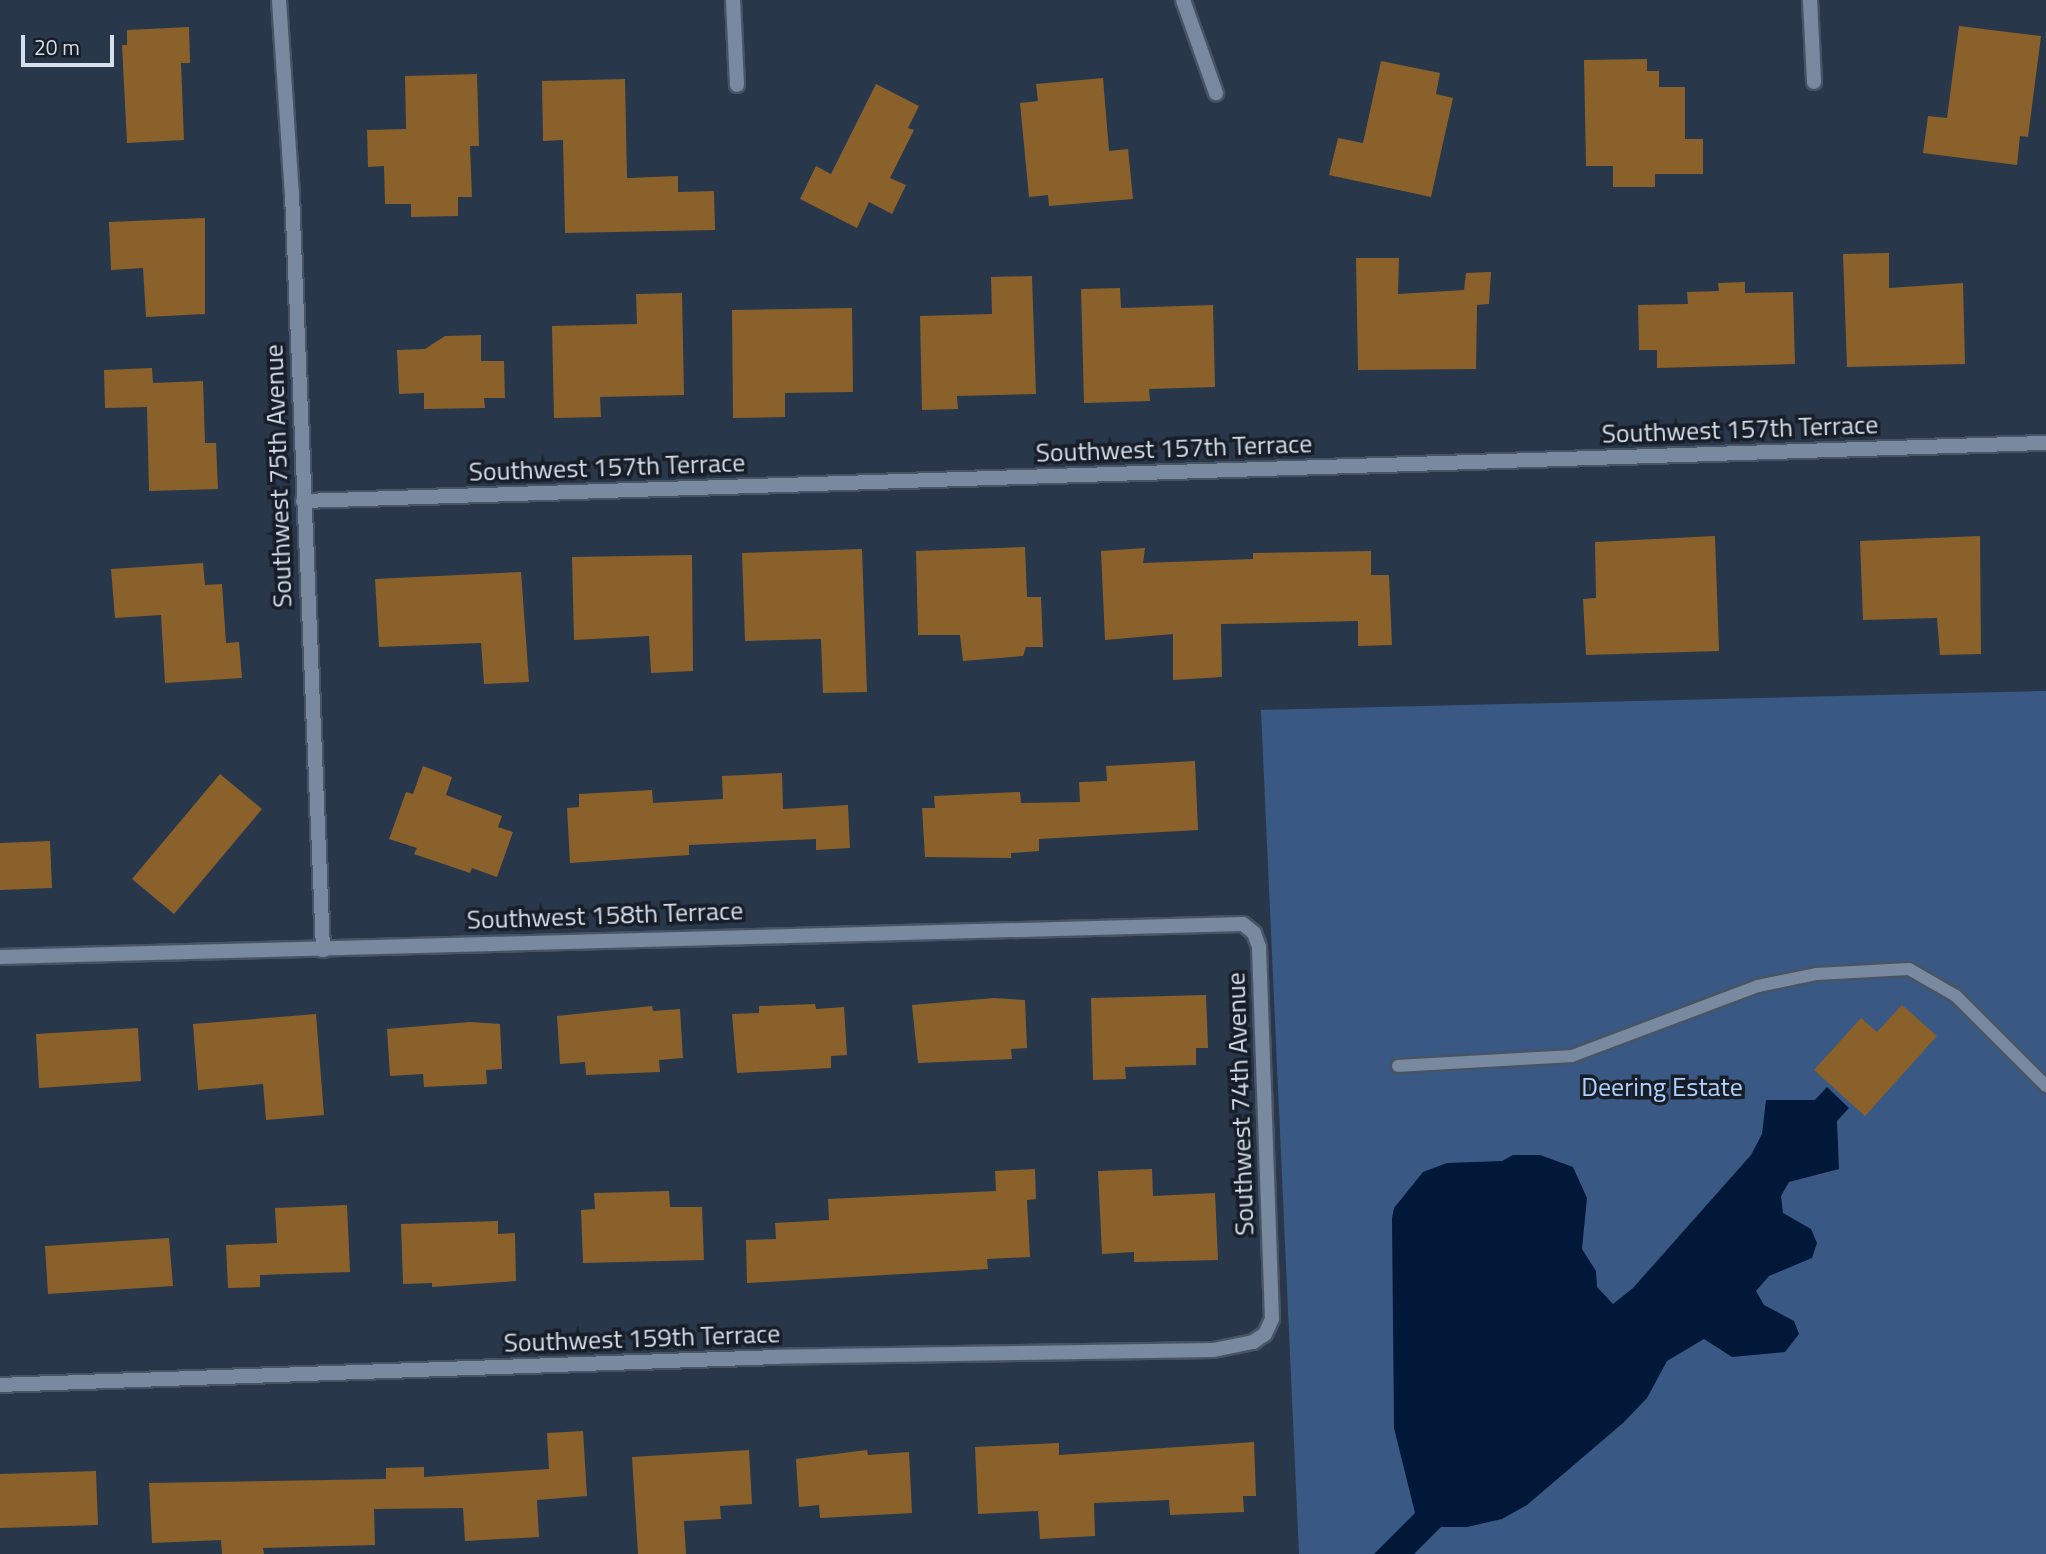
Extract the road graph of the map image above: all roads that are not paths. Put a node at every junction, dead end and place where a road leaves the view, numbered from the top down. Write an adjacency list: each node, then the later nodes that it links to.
1 (279, 0): 9 (street, Southwest 75th Avenue)
2 (733, 0): 6 (street)
3 (1183, 0): 7 (street)
4 (1811, 0): 5 (street)
5 (1814, 82)
6 (737, 85)
7 (1216, 93)
8 (2046, 443): 9 (street, Southwest 157th Terrace)
9 (303, 501): 11 (street, Southwest 75th Avenue)
10 (1212, 922): 11 (street, Southwest 158th Terrace); 15 (street, Southwest 74th Avenue)
11 (323, 950): 12 (street, Southwest 158th Terrace)
12 (0, 957)
13 (1398, 1066): 14 (lane)
14 (2046, 1086)
15 (1272, 1319): 16 (street, Southwest 159th Terrace)
16 (0, 1385)

